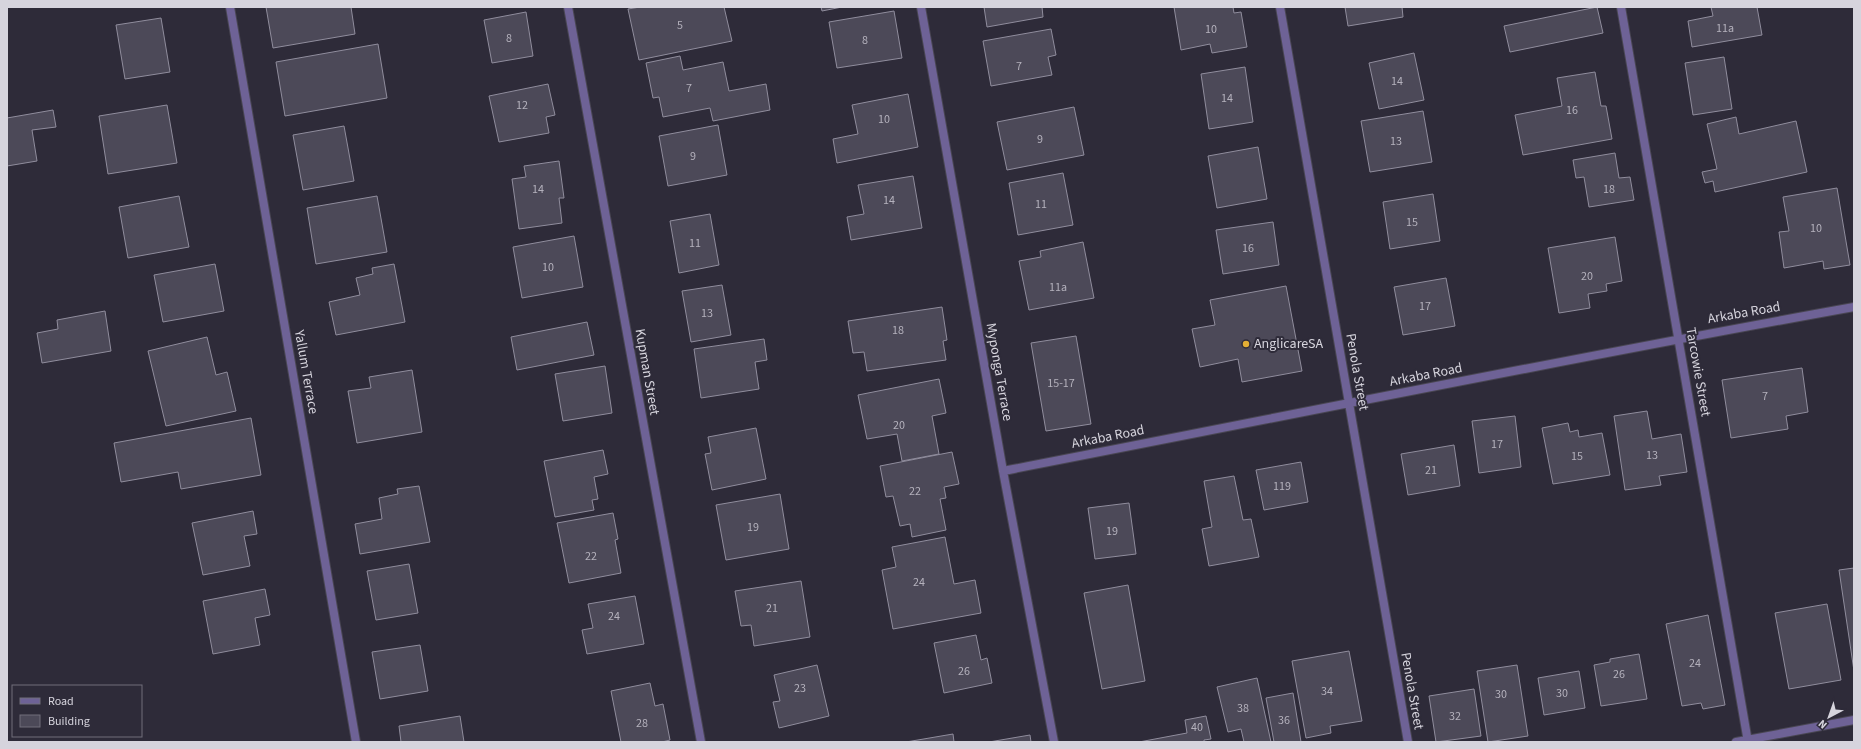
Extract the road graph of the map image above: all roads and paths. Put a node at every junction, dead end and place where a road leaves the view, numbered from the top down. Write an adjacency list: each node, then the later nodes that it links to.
1 (230, 7): 12 (street, Yallum Terrace)
2 (568, 7): 13 (street, Kupman Street)
3 (921, 7): 9 (street, Myponga Terrace)
4 (1280, 7): 8 (street, Penola Street)
5 (1621, 7): 7 (street, Tarcowie Street)
6 (1854, 307): 7 (street, Arkaba Road)
7 (1679, 338): 8 (street, Arkaba Road); 11 (street, Tarcowie Street)
8 (1349, 404): 9 (street, Arkaba Road); 15 (street, Penola Street)
9 (1003, 471): 14 (street, Myponga Terrace)
10 (1854, 720): 11 (street)
11 (1748, 741): 16 (street)
12 (356, 742)
13 (701, 742)
14 (1054, 742)
15 (1408, 742)
16 (1736, 742)

